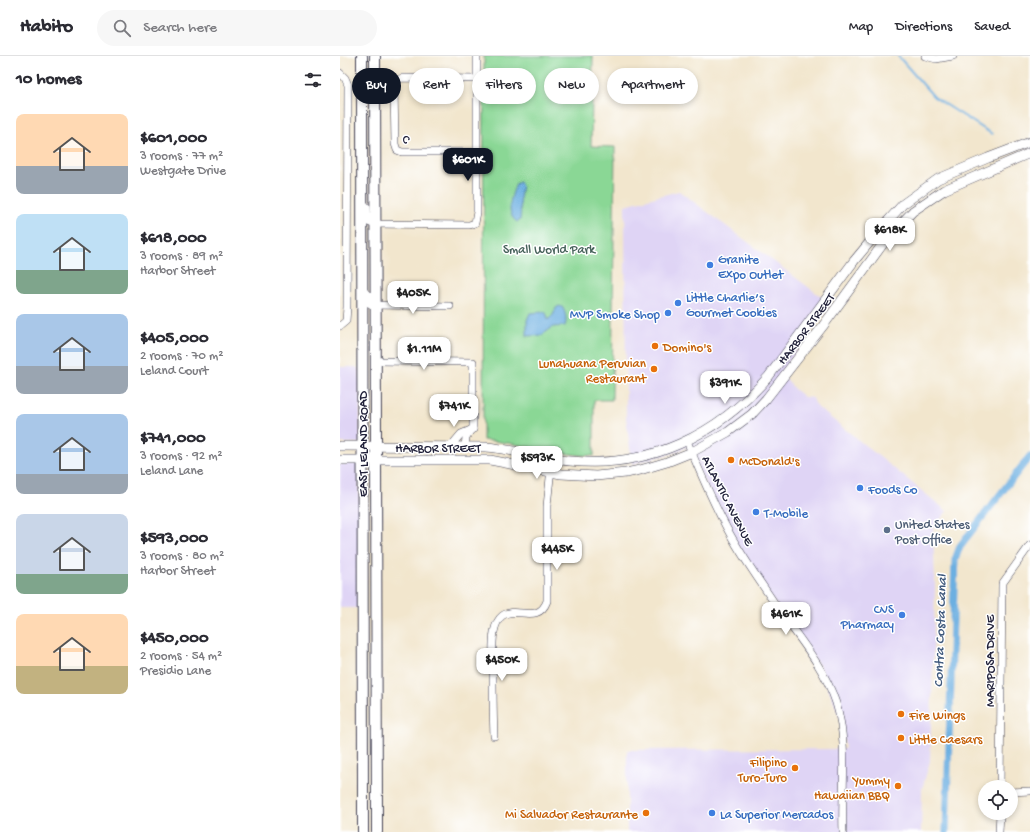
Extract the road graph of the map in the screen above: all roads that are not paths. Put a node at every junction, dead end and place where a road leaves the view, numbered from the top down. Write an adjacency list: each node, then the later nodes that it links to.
1 (362, 56): 13 (main road, EAST LELAND ROAD)
2 (375, 56): 14 (main road, EAST LELAND ROAD)
3 (477, 56): 6 (street)
4 (925, 56): 5 (street)
5 (953, 56)
6 (478, 68)
7 (340, 73): 18 (street)
8 (472, 79): 11 (street, C)
9 (478, 104): 11 (street)
10 (1030, 142): 20 (street, HARBOR STREET)
11 (478, 152): 14 (street)
12 (1030, 153): 21 (street, HARBOR STREET)
13 (363, 203): 14 (street); 15 (main road, EAST LELAND ROAD)
14 (375, 224): 16 (main road, EAST LELAND ROAD)
15 (362, 290): 16 (street); 25 (main road, EAST LELAND ROAD)
16 (375, 305): 17 (street); 19 (main road, EAST LELAND ROAD)
17 (450, 306)
18 (340, 326)
19 (375, 361): 22 (street); 26 (main road, EAST LELAND ROAD)
20 (769, 376): 21 (street); 23 (street, HARBOR STREET)
21 (779, 384): 29 (street, HARBOR STREET)
22 (473, 429): 27 (street); 28 (street)
23 (687, 441): 29 (street, ATLANTIC AVENUE); 30 (street, HARBOR STREET)
24 (340, 446): 25 (street, HARBOR STREET)
25 (362, 446): 26 (street, HARBOR STREET); 32 (main road, EAST LELAND ROAD)
26 (375, 446): 27 (street, HARBOR STREET); 33 (main road, EAST LELAND ROAD)
27 (450, 447): 28 (street, HARBOR STREET)
28 (465, 447): 30 (street, HARBOR STREET)
29 (692, 452): 34 (street, HARBOR STREET); 43 (street, ATLANTIC AVENUE)
30 (552, 459): 34 (street)
31 (340, 460): 32 (street, HARBOR STREET)
32 (362, 460): 33 (street, HARBOR STREET); 41 (main road, EAST LELAND ROAD)
33 (375, 461): 34 (street, HARBOR STREET); 42 (main road, EAST LELAND ROAD)
34 (550, 472): 36 (street)
35 (1030, 545): 37 (street, MARIPOSA DRIVE)
36 (494, 736)
37 (1000, 780)
38 (1030, 791): 39 (street)
39 (1018, 792)
40 (1000, 820): 44 (street)
41 (363, 832)
42 (377, 832)
43 (843, 832)
44 (999, 832)

